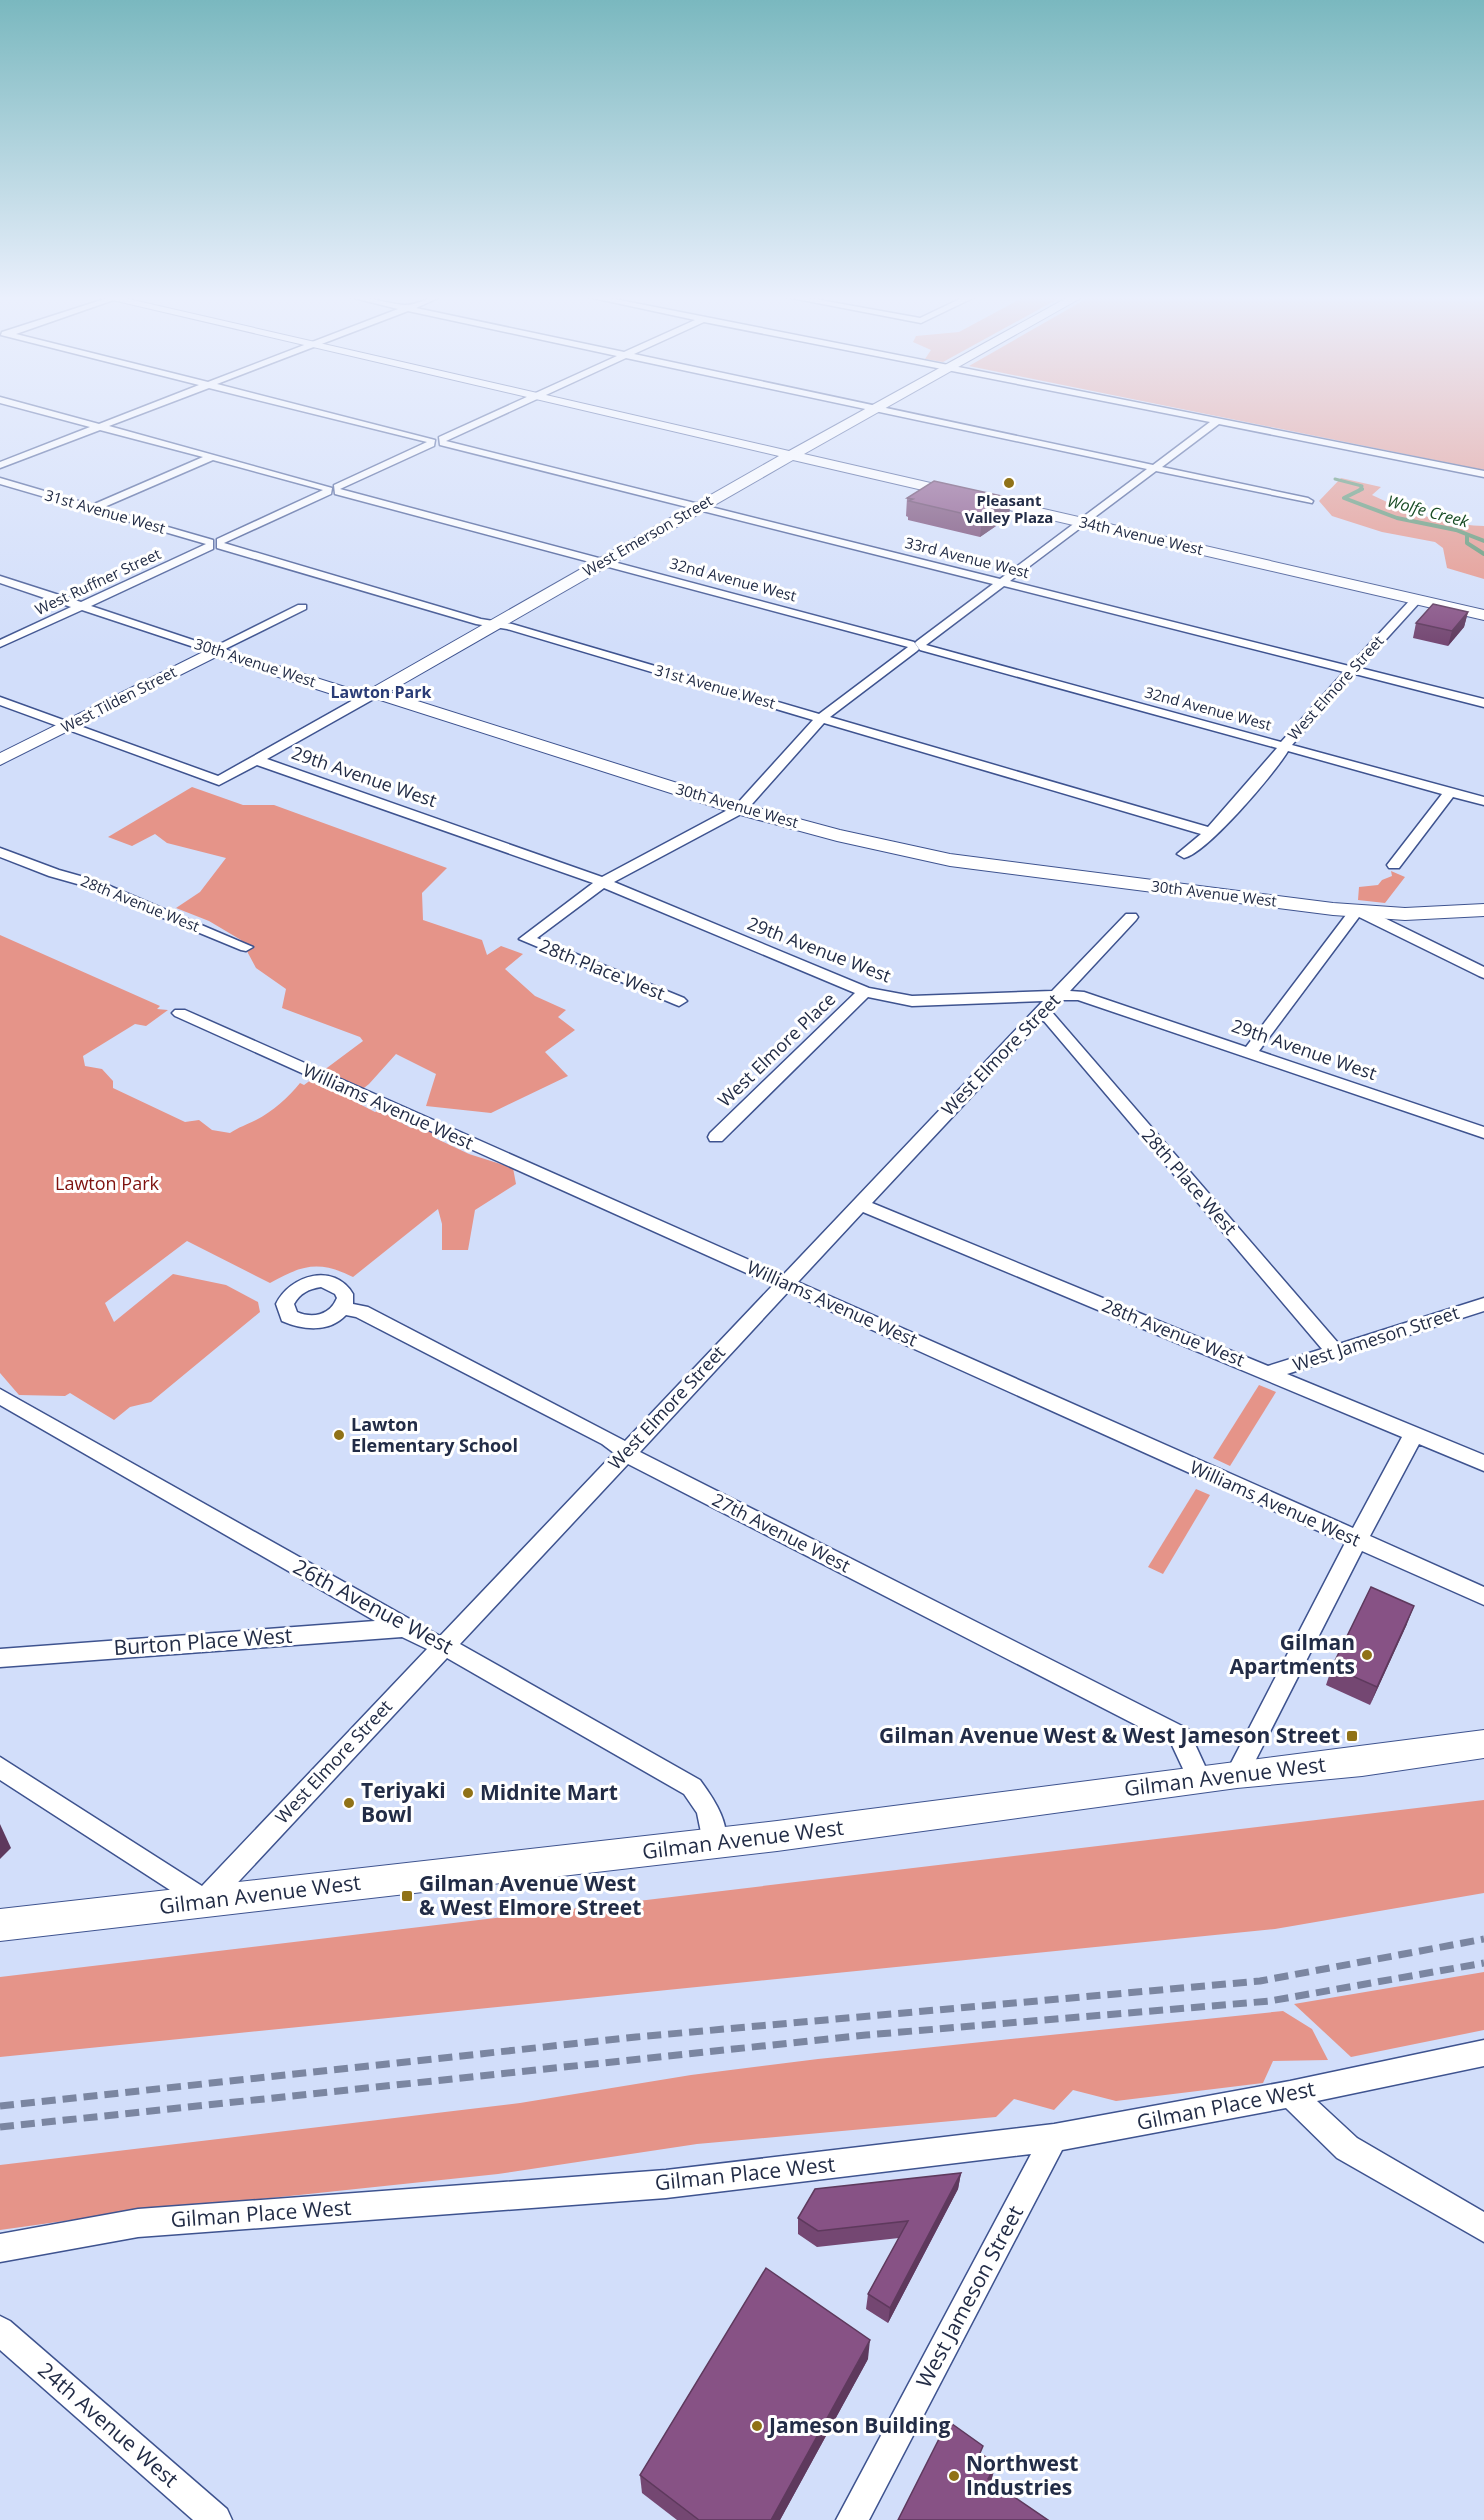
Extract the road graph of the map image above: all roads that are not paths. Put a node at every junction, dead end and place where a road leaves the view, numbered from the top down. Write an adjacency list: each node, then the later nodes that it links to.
1 (46, 413): 10 (street, 32nd Avenue West)
2 (136, 413): 10 (street)
3 (319, 413): 11 (street, 33rd Avenue West)
4 (501, 413): 11 (street, West Ruffner Street)
5 (609, 413): 12 (street, 34th Avenue West)
6 (867, 413): 12 (street, West Emerson Street)
7 (896, 413): 15 (street)
8 (1169, 413): 9 (street)
9 (1216, 422): 15 (street); 16 (street)
10 (99, 427): 13 (street, 32nd Avenue West); 14 (street)
11 (437, 442): 18 (street, West Ruffner Street); 20 (street, 33rd Avenue West)
12 (792, 455): 20 (street, West Emerson Street); 22 (street, 34th Avenue West)
13 (212, 457): 18 (street, 32nd Avenue West); 21 (street)
14 (0, 465)
15 (1154, 468): 19 (street); 22 (street)
16 (1484, 474)
17 (0, 481): 21 (street, 31st Avenue West)
18 (333, 490): 23 (street, West Ruffner Street); 24 (street, 32nd Avenue West)
19 (1308, 501)
20 (699, 507): 24 (street, West Emerson Street); 26 (street, 33rd Avenue West)
21 (92, 508): 23 (street, 31st Avenue West)
22 (1082, 522): 26 (street); 27 (street, 34th Avenue West)
23 (215, 544): 28 (street, West Ruffner Street); 31 (street, 31st Avenue West)
24 (604, 562): 31 (street, West Emerson Street); 33 (street, 32nd Avenue West)
25 (0, 579): 28 (street, 30th Avenue West)
26 (1003, 582): 33 (street); 35 (street, 33rd Avenue West)
27 (1416, 600): 30 (street, 34th Avenue West); 35 (street, West Elmore Street)
28 (82, 606): 32 (street, West Ruffner Street); 34 (street, 30th Avenue West)
29 (302, 607): 34 (street, West Tilden Street)
30 (1484, 615)
31 (495, 624): 36 (street, West Emerson Street); 39 (street, 31st Avenue West)
32 (0, 644)
33 (917, 646): 39 (street); 41 (street, 32nd Avenue West)
34 (215, 651): 36 (street, 30th Avenue West); 40 (street, West Tilden Street)
35 (1351, 671): 38 (street, 33rd Avenue West); 41 (street, West Elmore Street)
36 (375, 693): 43 (street, West Emerson Street); 46 (street, 30th Avenue West)
37 (0, 701): 40 (street)
38 (1484, 703)
39 (821, 718): 46 (street); 47 (street, 31st Avenue West)
40 (68, 726): 42 (street, West Tilden Street); 43 (street, West Emerson Street)
41 (1285, 747): 44 (street, 32nd Avenue West); 47 (street, West Elmore Street)
42 (0, 760)
43 (256, 760): 51 (street, 29th Avenue West)
44 (1450, 792): 45 (street, 32nd Avenue West); 50 (street)
45 (1484, 801)
46 (740, 808): 51 (street); 52 (street, 30th Avenue West)
47 (1209, 832): 49 (street, West Elmore Street)
48 (0, 852): 55 (street, 28th Avenue West)
49 (1184, 854)
50 (1394, 865)
51 (603, 882): 57 (street, 29th Avenue West); 59 (street, 28th Place West)
52 (1358, 910): 53 (street); 56 (street, 30th Avenue West); 62 (street)
53 (1484, 910)
54 (1131, 916): 58 (street, West Elmore Street)
55 (246, 947)
56 (1484, 973)
57 (865, 992): 58 (street, 29th Avenue West); 64 (street, West Elmore Place)
58 (1058, 996): 60 (street, West Elmore Street); 62 (street, 29th Avenue West)
59 (679, 1001)
60 (1044, 1012): 65 (street, West Elmore Street); 69 (street, 28th Place West)
61 (180, 1013): 66 (street, Williams Avenue West)
62 (1250, 1052): 63 (street, 29th Avenue West)
63 (1484, 1133)
64 (716, 1137)
65 (861, 1205): 66 (street, West Elmore Street); 70 (street, 28th Avenue West)
66 (784, 1283): 73 (street, West Elmore Street); 75 (street, Williams Avenue West)
67 (1484, 1304): 69 (street, West Jameson Street)
68 (343, 1308): 73 (street, 27th Avenue West)
69 (1335, 1352): 70 (street, West Jameson Street)
70 (1268, 1373): 72 (street, 28th Avenue West)
71 (0, 1396): 77 (street, 26th Avenue West)
72 (1414, 1434): 74 (street, 28th Avenue West); 75 (street)
73 (626, 1451): 78 (street, West Elmore Street); 83 (street, 27th Avenue West)
74 (1484, 1463)
75 (1358, 1541): 76 (street, Williams Avenue West); 82 (street)
76 (1484, 1596)
77 (405, 1628): 78 (street, 26th Avenue West); 79 (street, Burton Place West)
78 (441, 1646): 84 (street, 26th Avenue West); 85 (street, West Elmore Street)
79 (0, 1658)
80 (1484, 1744): 82 (street, Gilman Avenue West)
81 (0, 1767): 85 (street)
82 (1237, 1774): 83 (street, Gilman Avenue West)
83 (1199, 1779): 84 (street, Gilman Avenue West)
84 (714, 1844): 85 (street, Gilman Avenue West)
85 (204, 1901): 86 (street, Gilman Avenue West)
86 (0, 1925)
87 (1484, 2053): 88 (street, Gilman Place West)
88 (1290, 2094): 89 (street, Gilman Place West); 90 (street)
89 (1054, 2138): 91 (street, Gilman Place West); 94 (street, West Jameson Street)
90 (1484, 2228)
91 (0, 2248)
92 (0, 2331): 93 (street, 24th Avenue West)
93 (216, 2520)
94 (852, 2520)

